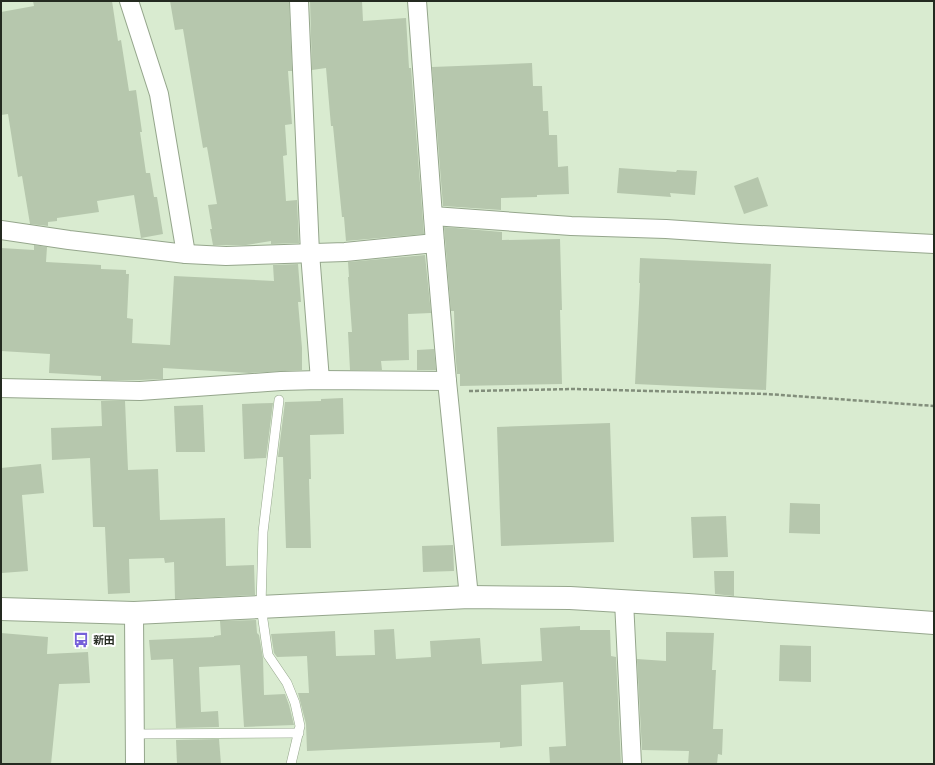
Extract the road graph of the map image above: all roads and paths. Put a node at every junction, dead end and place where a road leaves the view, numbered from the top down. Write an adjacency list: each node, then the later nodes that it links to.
1 (129, 1): 8 (street)
2 (299, 1): 9 (street)
3 (417, 1): 4 (street)
4 (433, 216): 6 (street); 7 (street)
5 (1, 230): 8 (street)
6 (434, 242): 9 (street); 11 (street)
7 (934, 244)
8 (186, 254): 9 (street)
9 (310, 254): 10 (street)
10 (320, 380): 11 (street); 12 (street)
11 (447, 386): 14 (path); 15 (street)
12 (1, 388)
13 (279, 400): 17 (lane)
14 (934, 406)
15 (469, 597): 16 (street); 17 (street)
16 (624, 601): 20 (street); 25 (street)
17 (261, 606): 19 (street); 21 (lane)
18 (1, 609): 19 (street)
19 (134, 613): 22 (street)
20 (934, 622)
21 (299, 733): 22 (lane); 24 (lane)
22 (135, 734): 23 (street)
23 (135, 764)
24 (291, 764)
25 (632, 764)

